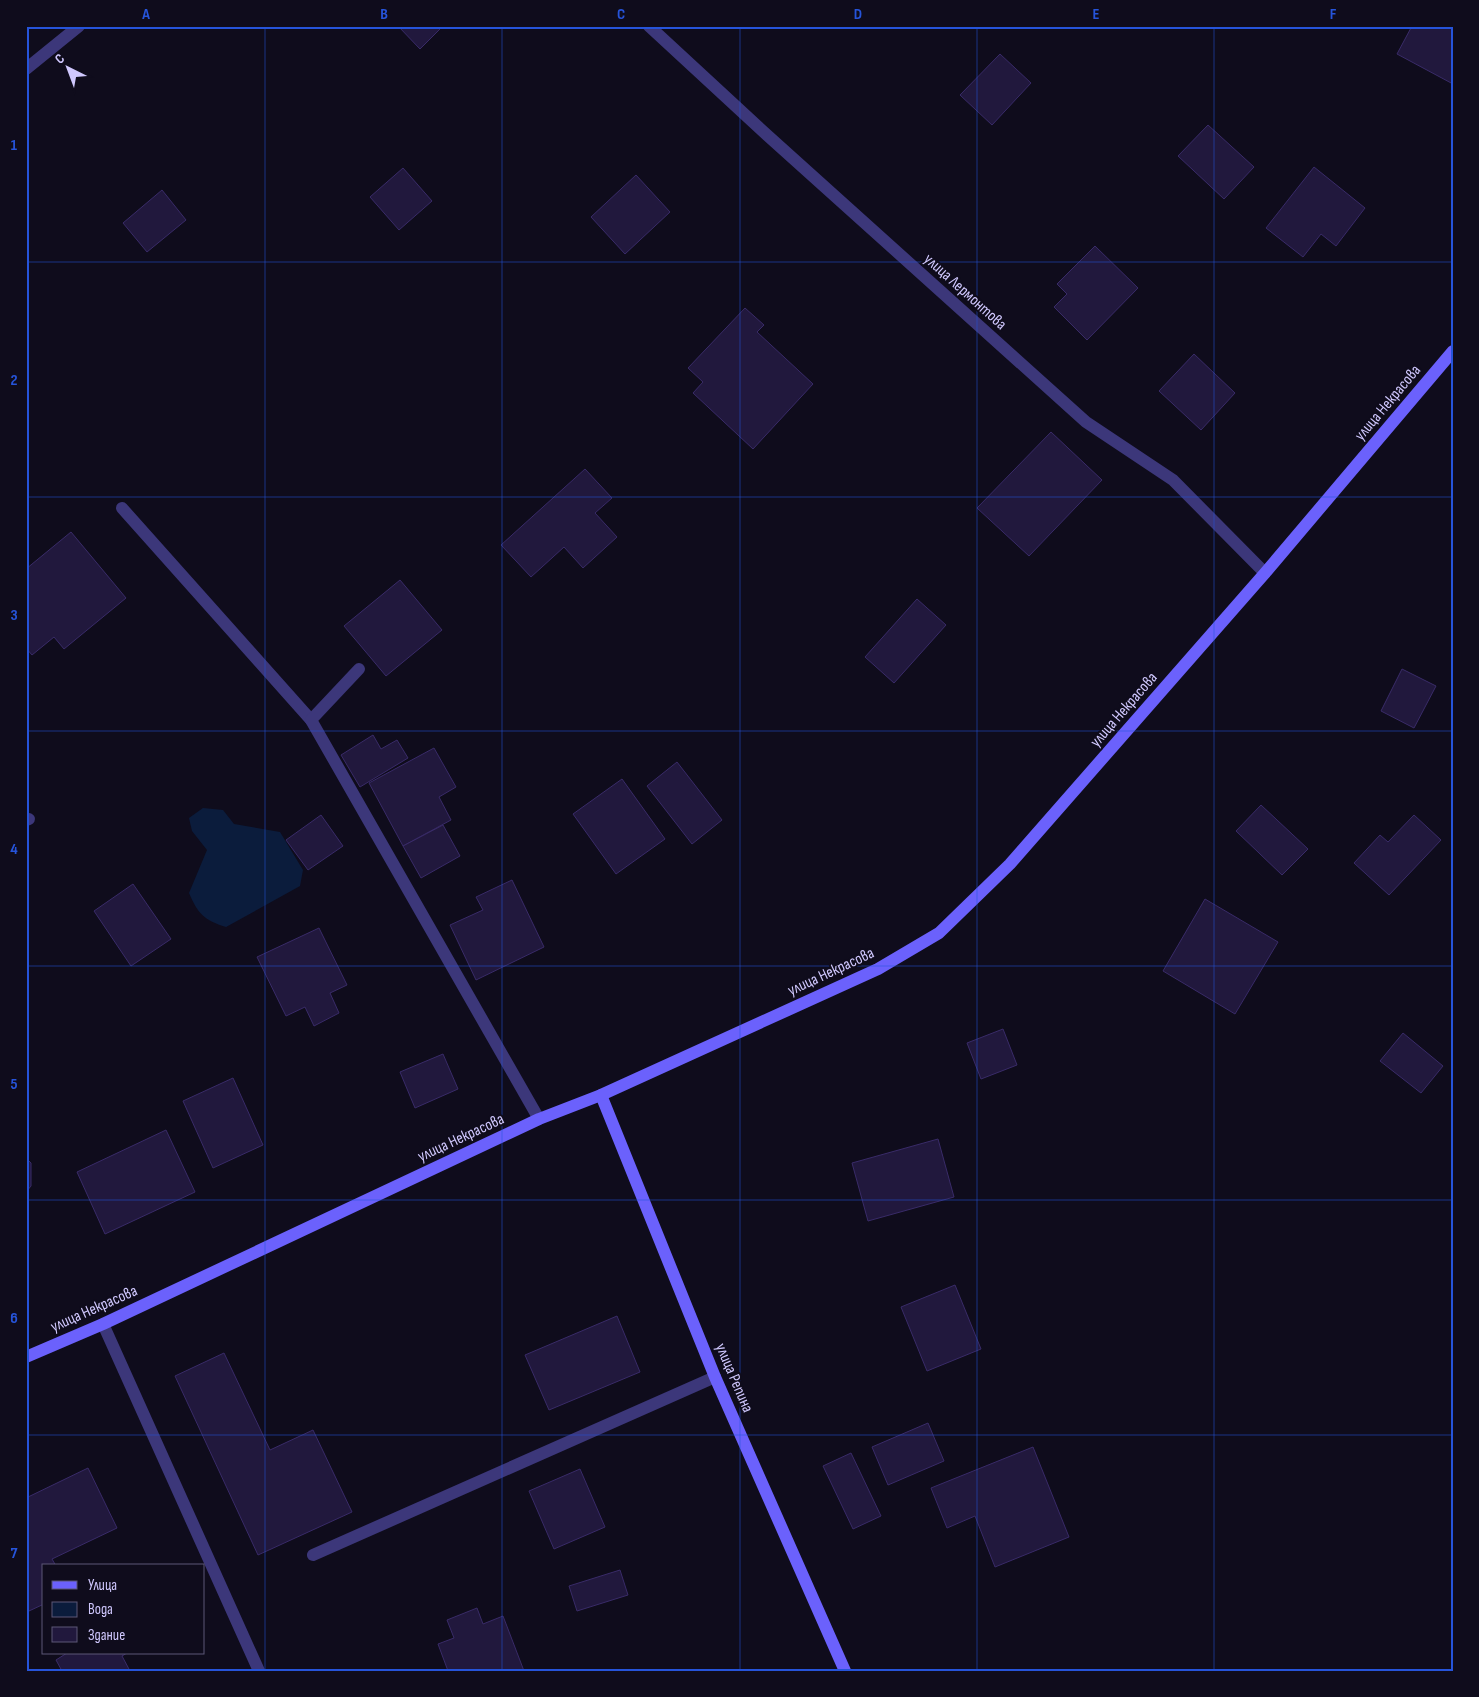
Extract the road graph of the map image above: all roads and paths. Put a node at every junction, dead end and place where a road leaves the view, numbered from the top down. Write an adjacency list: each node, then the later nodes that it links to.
1 (79, 26): 3 (street)
2 (649, 26): 6 (street, улица Лермонтова)
3 (26, 69)
4 (1453, 351): 6 (street, улица Некрасова)
5 (122, 508): 8 (street)
6 (1265, 573): 9 (street, улица Некрасова)
7 (359, 668): 8 (street)
8 (311, 720): 10 (street)
9 (601, 1094): 10 (street, улица Некрасова); 13 (street, улица Репина)
10 (539, 1119): 11 (street, улица Некрасова)
11 (103, 1324): 12 (street, улица Некрасова); 15 (street)
12 (26, 1357)
13 (715, 1377): 14 (street); 16 (street, улица Репина)
14 (313, 1555)
15 (259, 1671)
16 (845, 1671)

